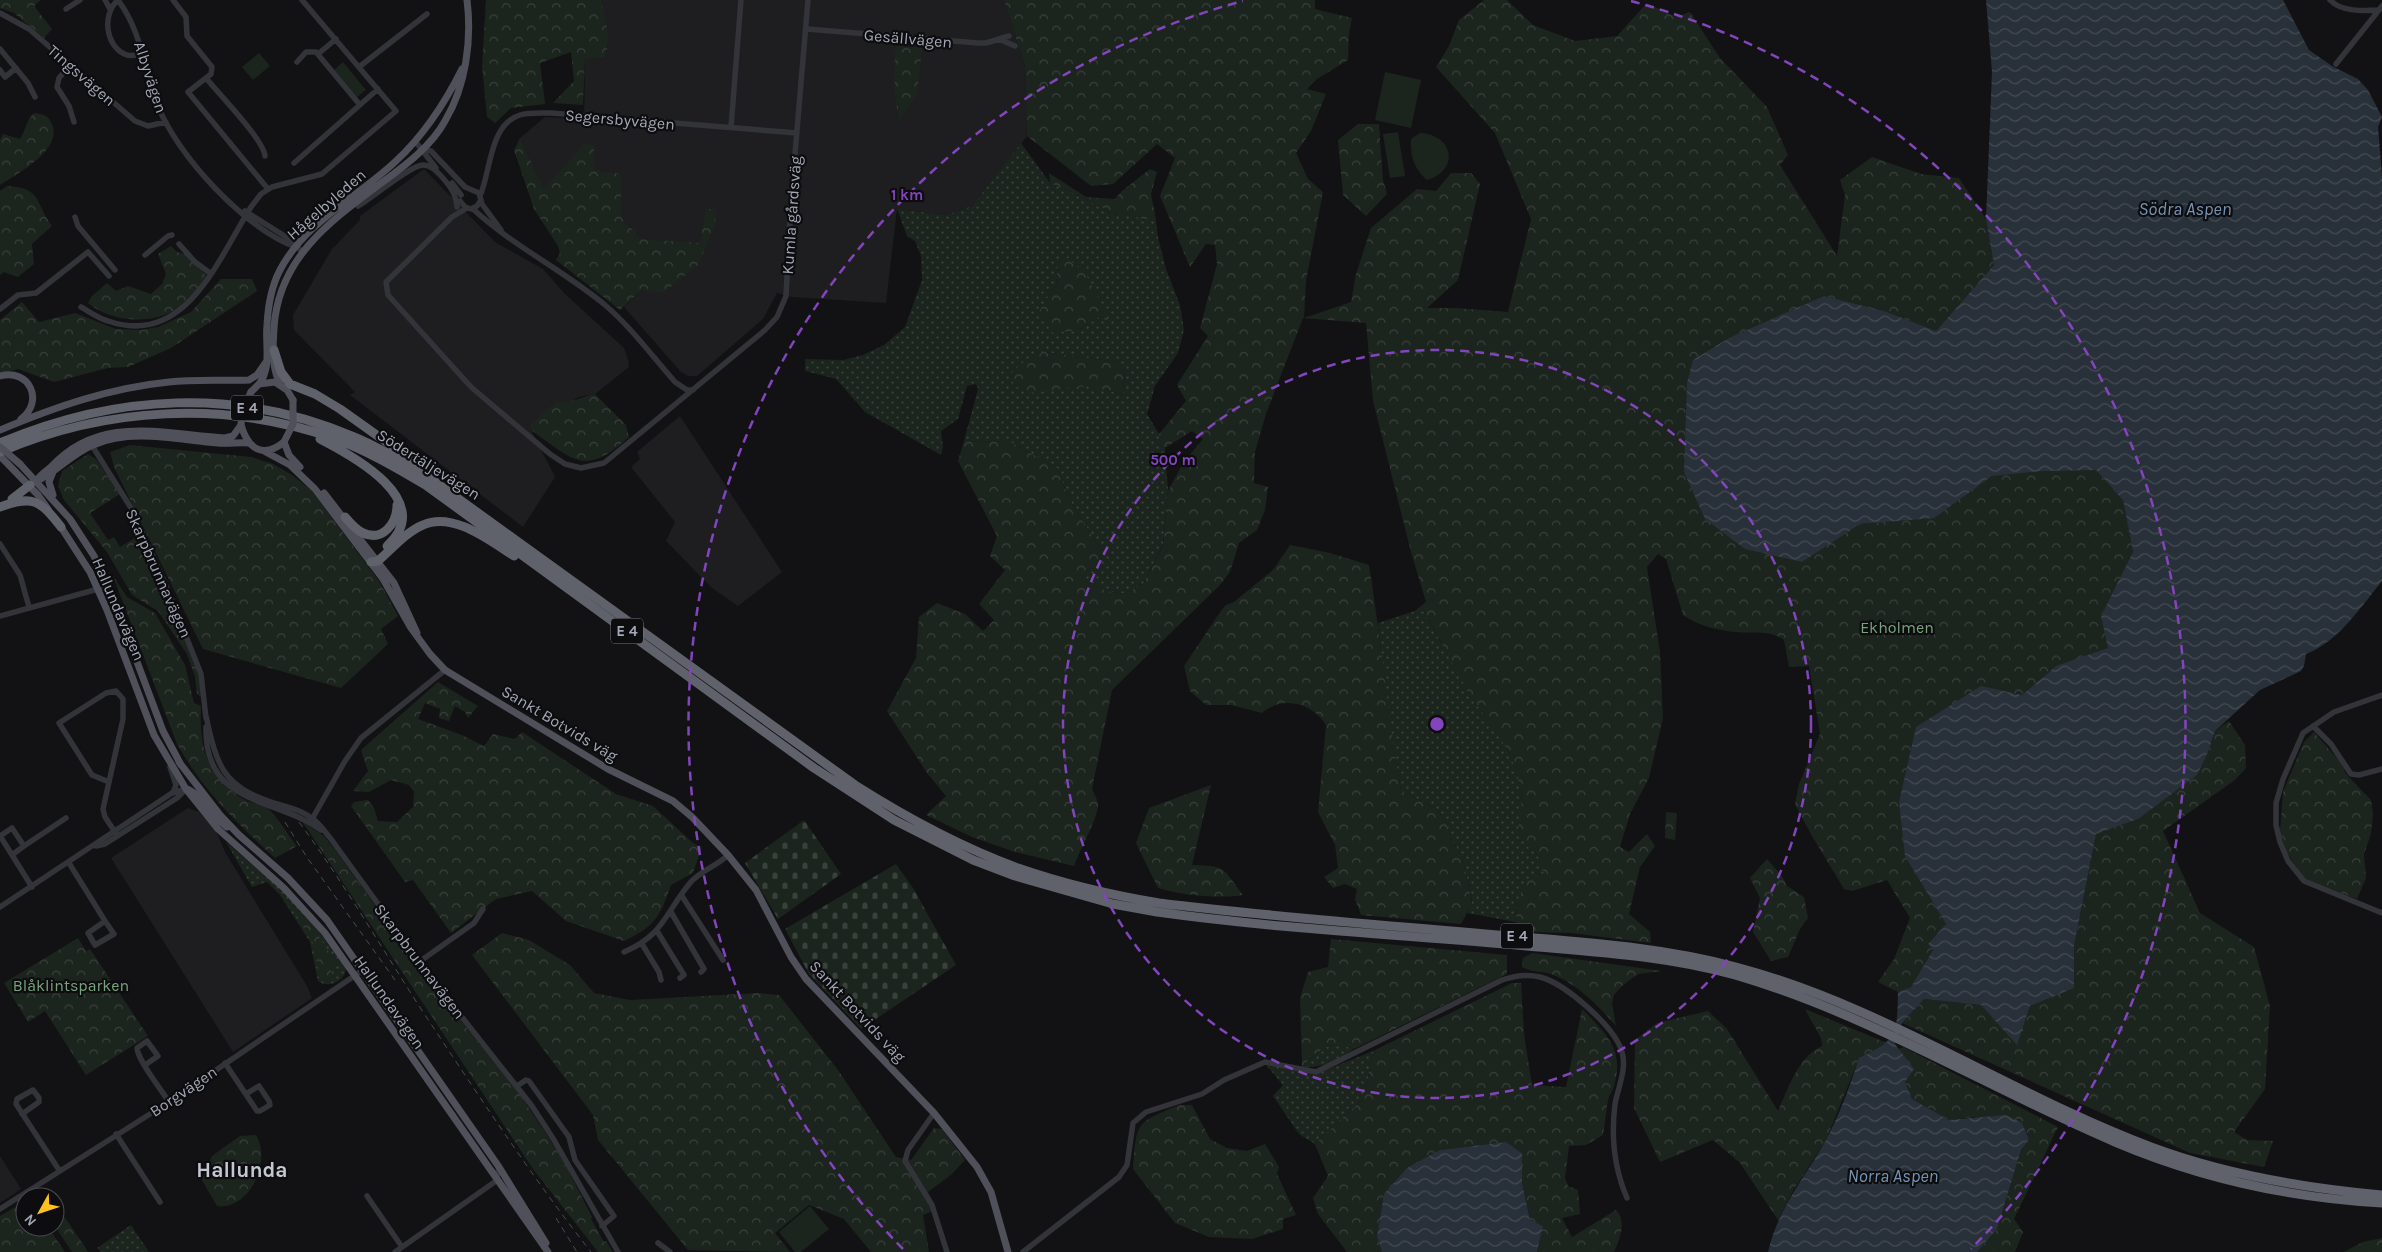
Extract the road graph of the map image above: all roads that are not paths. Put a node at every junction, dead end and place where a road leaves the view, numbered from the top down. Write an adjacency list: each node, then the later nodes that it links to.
1 (80, 0): 11 (street)
2 (105, 0): 12 (street)
3 (118, 0): 12 (street); 21 (street, Albyvägen)
4 (173, 0): 30 (street)
5 (302, 0): 17 (street)
6 (467, 0): 27 (main road, Hågelbyleden)
7 (741, 0): 36 (street)
8 (808, 0): 15 (street, Kumla gårdsväg)
9 (2330, 0): 10 (street)
10 (2380, 8): 24 (street)
11 (66, 9)
12 (110, 9): 21 (street)
13 (0, 13): 25 (street, Tingsvägen)
14 (427, 14): 26 (street)
15 (807, 29): 18 (street, Gesällvägen); 37 (street, Kumla gårdsväg)
16 (1009, 36): 18 (street, Gesällvägen)
17 (336, 39): 22 (street); 26 (street)
18 (999, 39): 19 (street)
19 (1015, 46)
20 (0, 49): 28 (street)
21 (143, 53): 35 (street, Albyvägen)
22 (318, 54): 23 (street); 33 (street)
23 (297, 62)
24 (2336, 64)
25 (70, 65): 34 (street); 35 (street, Tingsvägen)
26 (359, 67): 31 (street)
27 (463, 67): 38 (main road, Hågelbyleden); 39 (main road, Hågelbyleden)
28 (16, 68): 29 (street); 32 (street)
29 (0, 70)
30 (206, 78): 40 (street); 44 (street)
31 (378, 90): 33 (street); 44 (street)
32 (35, 97)
33 (360, 105): 41 (street)
34 (74, 122)
35 (166, 122): 50 (street, Albyvägen)
36 (731, 128): 37 (street, Segersbyvägen); 43 (street, Segersbyvägen)
37 (797, 133): 70 (street, Kumla gårdsväg)
38 (415, 141): 39 (street); 57 (main road, Hågelbyleden)
39 (422, 149): 42 (street); 45 (street); 53 (main road, Hågelbyleden)
40 (264, 156)
41 (294, 163)
42 (436, 167): 47 (street); 48 (street)
43 (486, 179): 45 (street); 46 (street, Segersbyvägen)
44 (268, 189): 50 (street)
45 (471, 189): 46 (street); 47 (street)
46 (480, 198): 49 (street); 54 (street)
47 (460, 201): 48 (street); 49 (street); 52 (street)
48 (358, 206): 53 (street)
49 (470, 209): 52 (street); 54 (street)
50 (246, 215): 57 (street, Albyvägen); 60 (street)
51 (75, 217): 59 (street)
52 (452, 217): 70 (street, Kumla gårdsväg)
53 (333, 221): 57 (main road, Hågelbyleden)
54 (503, 232): 70 (street)
55 (172, 235): 58 (street)
56 (179, 244): 60 (street)
57 (299, 249): 64 (main road, Hågelbyleden); 65 (main road, Hågelbyleden)
58 (145, 255)
59 (115, 270)
60 (210, 273): 62 (street)
61 (109, 276): 63 (street)
62 (81, 307)
63 (0, 309)
64 (274, 350): 68 (main road, Hågelbyleden); 72 (highway)
65 (266, 362): 67 (main road); 69 (main road, Hågelbyleden)
66 (0, 376): 73 (main road)
67 (229, 381): 69 (main road); 73 (main road)
68 (280, 384): 69 (main road); 71 (main road)
69 (255, 387): 76 (main road, bridge)
70 (693, 390)
71 (292, 397): 72 (highway); 78 (main road, bridge)
72 (326, 401): 90 (highway)
73 (13, 425): 75 (main road)
74 (302, 429): 83 (highway, E 4); 88 (highway); 97 (highway, E 4)
75 (0, 430)
76 (241, 430): 77 (main road); 80 (main road)
77 (90, 442): 80 (main road); 84 (main road); 86 (main road); 113 (street, Skarpbrunnavägen)
78 (284, 442): 82 (main road); 92 (main road, Sankt Botvids väg)
79 (0, 443): 90 (highway, Södertäljevägen / E 4)
80 (249, 443): 82 (main road)
81 (0, 447): 85 (main road, Hallundavägen, bridge)
82 (264, 450): 95 (main road, Sankt Botvids väg)
83 (0, 454): 87 (main road, Hallundavägen)
84 (56, 460): 85 (main road); 87 (main road)
85 (27, 471): 87 (main road, Hallundavägen)
86 (54, 471): 87 (main road); 91 (main road)
87 (33, 483): 89 (highway); 91 (main road, Hallundavägen); 93 (main road, Hallundavägen)
88 (397, 497): 92 (highway); 95 (highway)
89 (1, 507): 93 (highway)
90 (476, 510): 97 (highway, Södertäljevägen / E 4)
91 (68, 518): 96 (main road, Hallundavägen)
92 (344, 518): 95 (main road, Sankt Botvids väg)
93 (61, 526): 98 (main road, Hallundavägen)
94 (0, 544): 100 (street)
95 (375, 560): 97 (highway); 102 (main road, Sankt Botvids väg)
96 (104, 576): 98 (street); 99 (main road, Hallundavägen)
97 (561, 578): 149 (highway, E 4); 153 (highway, E 4)
98 (98, 589): 99 (street); 100 (street); 105 (main road, Hallundavägen)
99 (113, 598): 106 (main road, Hallundavägen)
100 (29, 607): 101 (street)
101 (0, 616)
102 (445, 670): 113 (street); 118 (main road, Sankt Botvids väg)
103 (2382, 695): 104 (street)
104 (2313, 726): 107 (street); 125 (street)
105 (162, 752): 109 (main road, Hallundavägen); 110 (street)
106 (179, 762): 109 (main road, Hallundavägen); 115 (main road, Hallundavägen)
107 (2382, 769)
108 (109, 782): 108 (street); 114 (street)
109 (186, 789): 110 (street); 111 (main road, Hallundavägen); 115 (main road, Hallundavägen)
110 (175, 796): 111 (street); 114 (street)
111 (202, 810): 134 (main road, Hallundavägen)
112 (66, 818): 116 (street)
113 (311, 820): 131 (street, Skarpbrunnavägen)
114 (116, 833): 119 (street)
115 (239, 835): 132 (main road, Hallundavägen)
116 (24, 846): 117 (street); 117 (street)
117 (12, 855): 120 (street)
118 (728, 855): 121 (street); 143 (main road, Sankt Botvids väg)
119 (69, 863): 120 (street); 126 (street)
120 (32, 887): 122 (street)
121 (682, 896): 124 (street); 130 (street)
122 (0, 907)
123 (483, 909): 131 (street)
124 (671, 912): 127 (street); 133 (street)
125 (2382, 913)
126 (105, 921): 126 (street)
127 (657, 930): 128 (street); 135 (street)
128 (642, 944): 129 (street); 136 (street)
129 (624, 952)
130 (723, 960)
131 (419, 962): 139 (street, Skarpbrunnavägen)
132 (363, 970): 134 (street, Borgvägen); 145 (main road, Hallundavägen)
133 (701, 972)
134 (355, 976): 137 (street, Borgvägen); 147 (main road, Hallundavägen)
135 (680, 978)
136 (661, 980)
137 (224, 1063): 140 (street); 141 (street, Borgvägen)
138 (145, 1065): 141 (street)
139 (516, 1086): 155 (street, Skarpbrunnavägen); 155 (street)
140 (246, 1094): 140 (street)
141 (169, 1102): 144 (street, Borgvägen)
142 (22, 1114): 142 (street); 146 (street)
143 (934, 1114): 162 (street); 163 (main road, Sankt Botvids väg)
144 (116, 1134): 146 (street, Borgvägen); 152 (street)
145 (499, 1167): 147 (street); 148 (main road, Hallundavägen)
146 (59, 1170): 154 (street, Borgvägen)
147 (496, 1181): 148 (street); 157 (street); 159 (main road, Hallundavägen)
148 (510, 1183): 159 (main road, Hallundavägen)
149 (2382, 1194)
150 (367, 1196): 157 (street)
151 (1627, 1198): 164 (street)
152 (160, 1202)
153 (2382, 1203)
154 (0, 1209)
155 (602, 1226): 160 (street, Skarpbrunnavägen)
156 (658, 1243): 161 (street)
157 (402, 1248): 158 (street)
158 (395, 1252)
159 (549, 1252)
160 (618, 1252)
161 (670, 1252)
162 (947, 1252)
163 (1008, 1252)
164 (1023, 1252)

